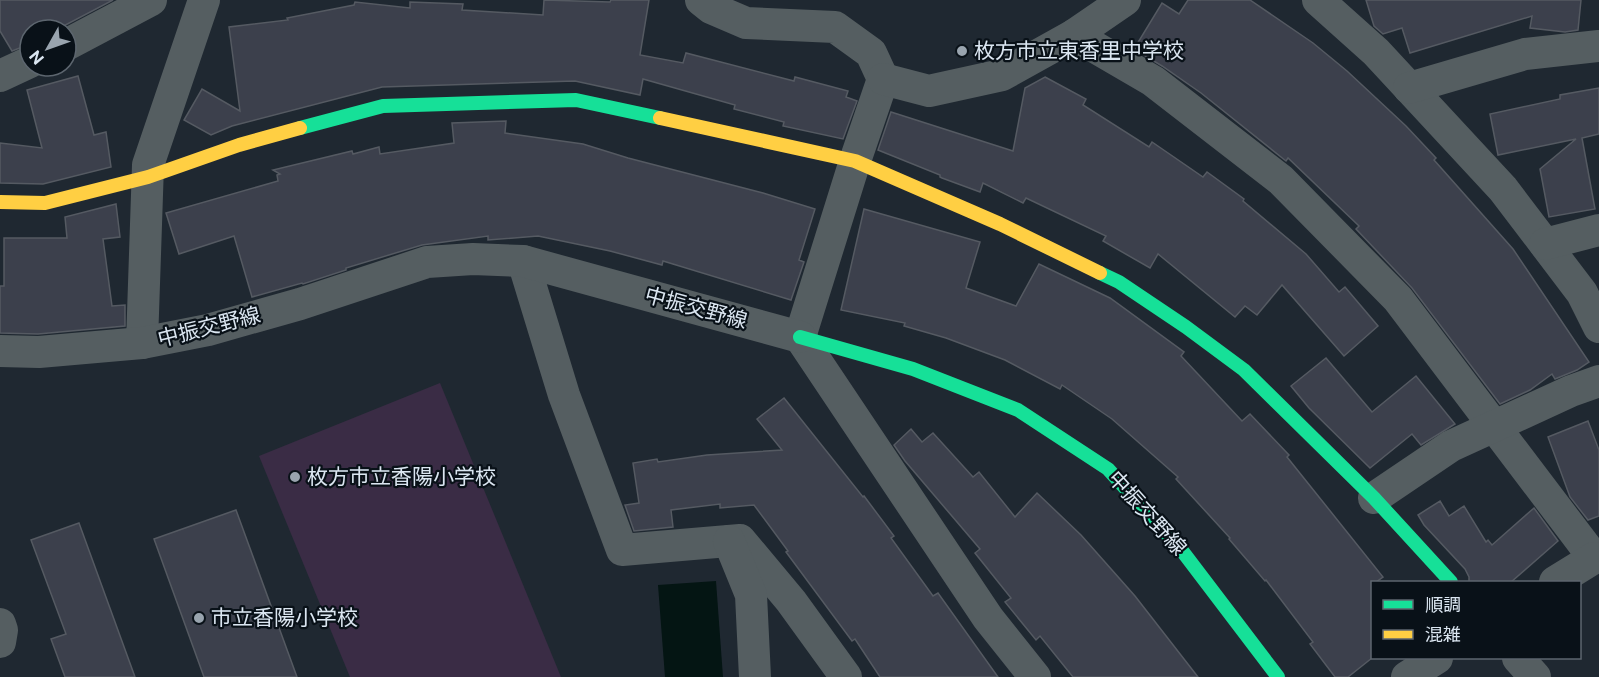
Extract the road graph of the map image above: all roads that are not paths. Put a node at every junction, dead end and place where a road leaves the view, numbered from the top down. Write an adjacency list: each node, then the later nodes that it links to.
1 (151, 0): 7 (street)
2 (204, 0): 14 (street)
3 (701, 0): 11 (street)
4 (1125, 0): 6 (street)
5 (1318, 0): 12 (street)
6 (1074, 35): 11 (street); 24 (street)
7 (78, 39)
8 (1599, 46): 12 (street)
9 (18, 68): 10 (street)
10 (0, 76)
11 (883, 79): 13 (street)
12 (1409, 88): 17 (street)
13 (855, 161): 14 (street); 20 (street); 25 (street)
14 (148, 177): 15 (street); 21 (street)
15 (0, 202)
16 (1599, 230): 17 (street)
17 (1545, 244): 19 (street)
18 (524, 261): 20 (street, 中振交野線); 21 (street, 中振交野線); 26 (street)
19 (1599, 327)
20 (800, 337): 34 (street); 37 (street, 中振交野線)
21 (142, 343): 22 (street, 中振交野線)
22 (0, 351)
23 (1599, 381): 24 (street)
24 (1495, 427): 25 (street); 27 (street)
25 (1374, 498): 28 (street)
26 (729, 541): 35 (street); 36 (street)
27 (1596, 557): 29 (street)
28 (1450, 581)
29 (1556, 581)
30 (0, 624): 31 (street)
31 (0, 642)
32 (1434, 659): 38 (street)
33 (1520, 659): 39 (street)
34 (1032, 676)
35 (755, 677)
36 (846, 677)
37 (1278, 677)
38 (1407, 677)
39 (1535, 677)

